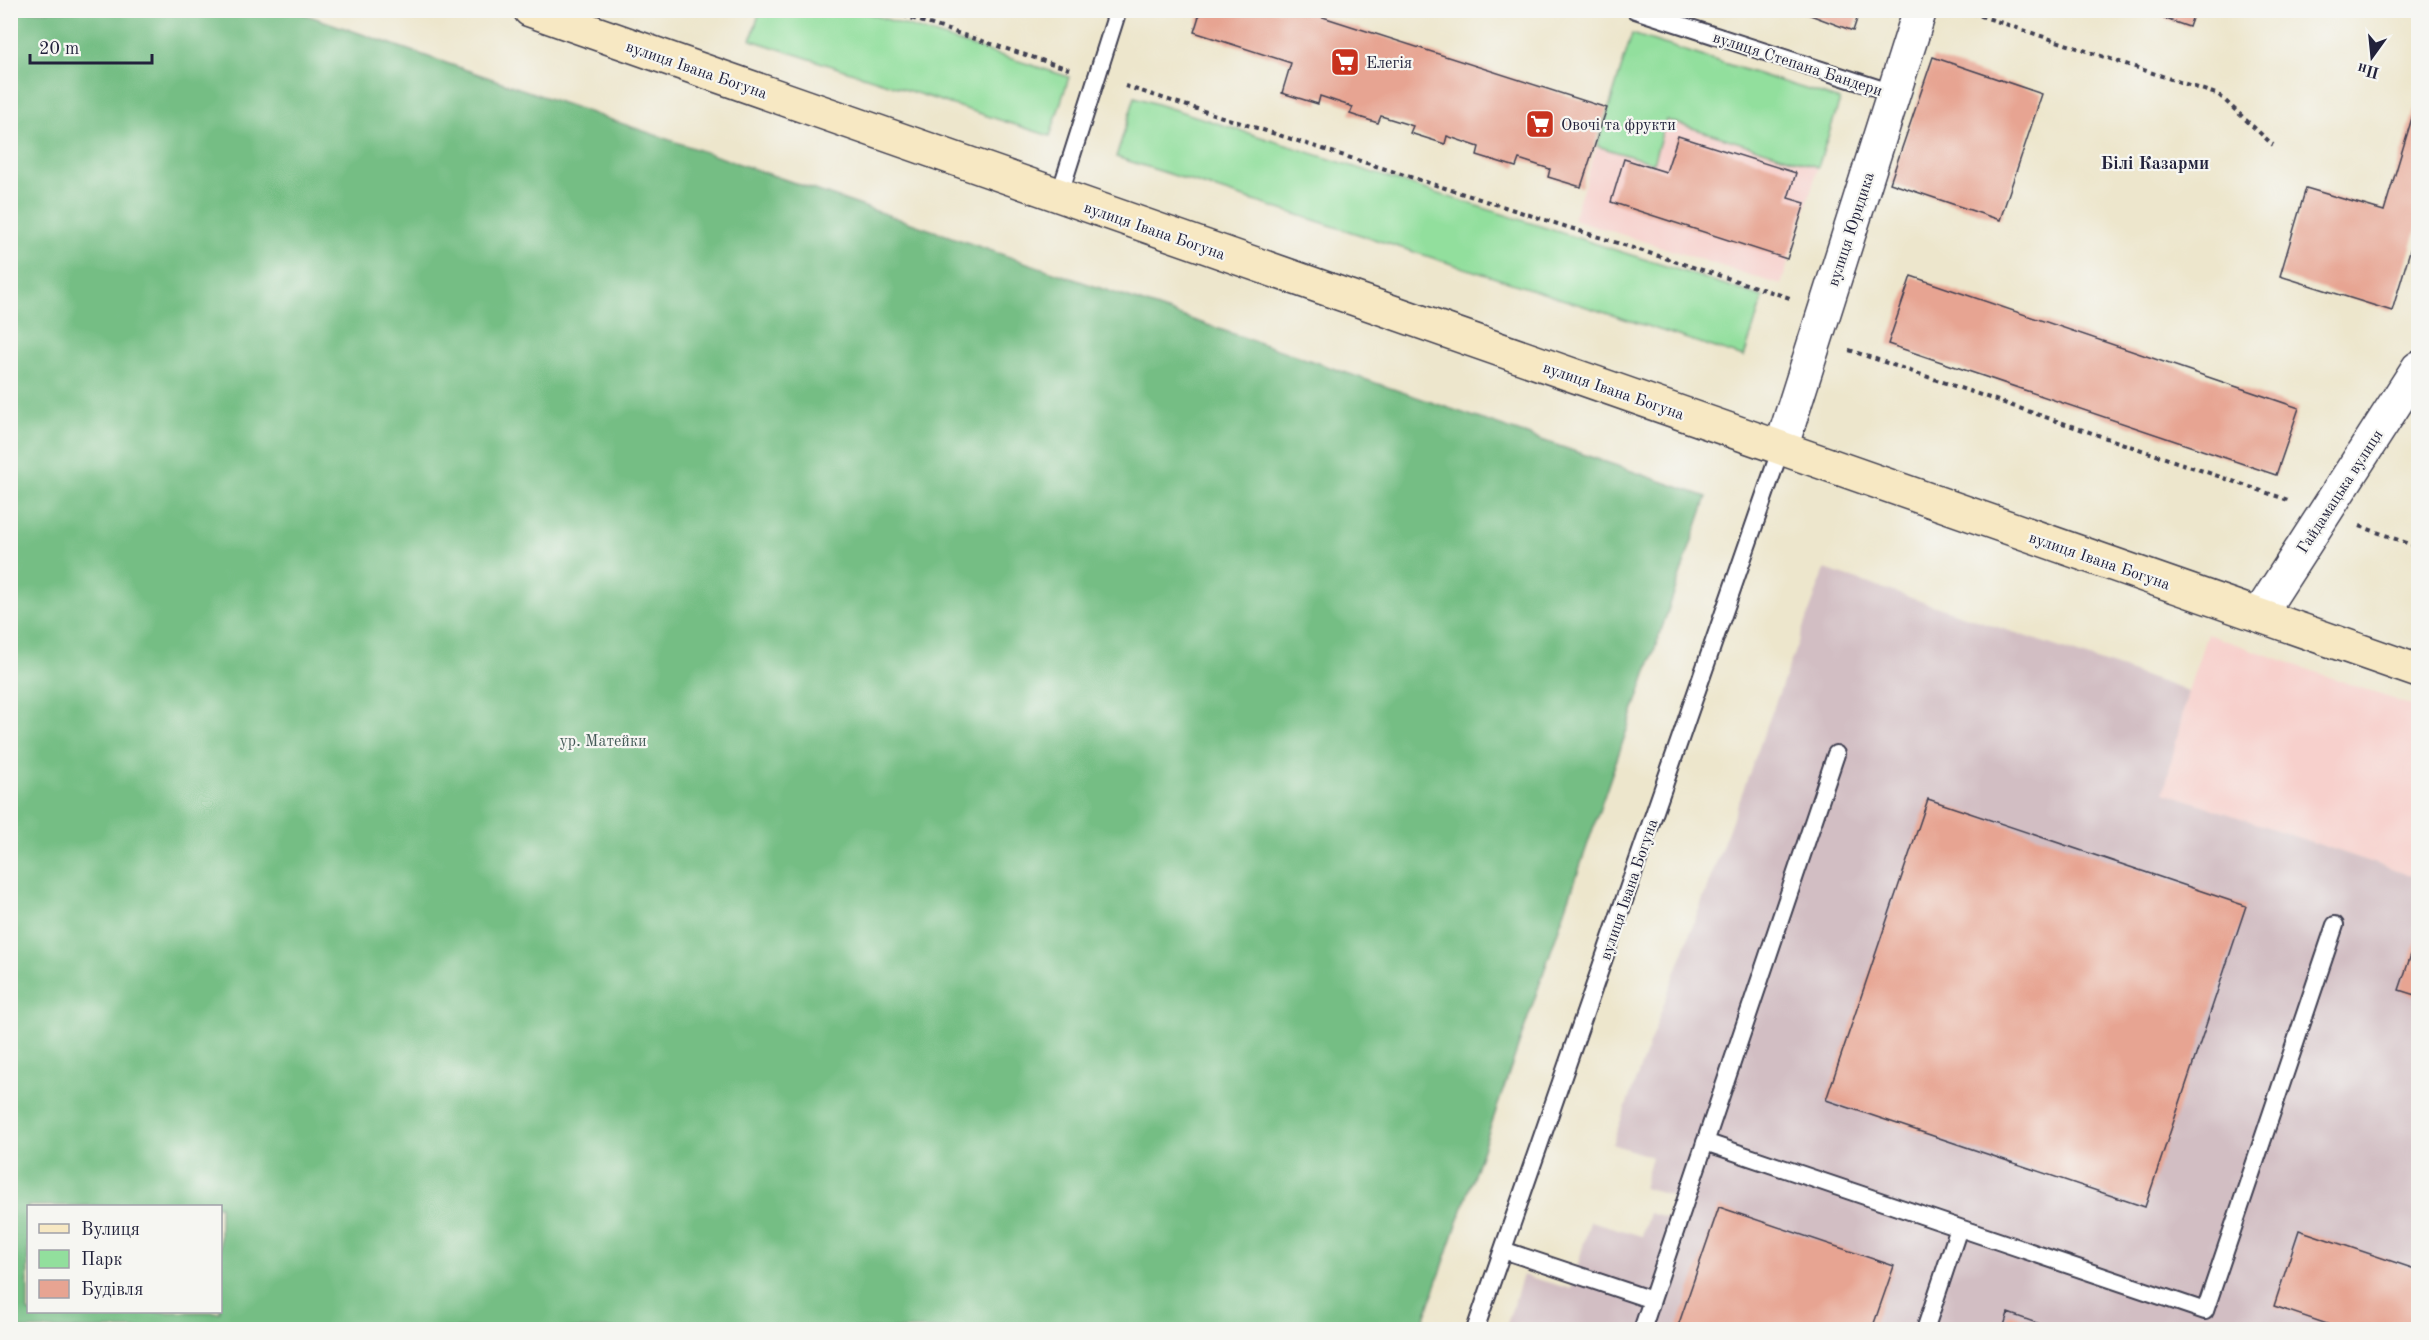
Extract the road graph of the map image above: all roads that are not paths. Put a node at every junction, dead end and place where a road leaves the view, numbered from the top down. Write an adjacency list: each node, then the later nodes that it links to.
1 (530, 10): 6 (main road, вулиця Івана Богуна)
2 (1118, 10): 6 (lane)
3 (1635, 10): 5 (lane, вулиця Степана Бандери)
4 (1920, 10): 5 (street, вулиця Юридика)
5 (1893, 93): 8 (street, вулиця Юридика)
6 (1059, 196): 8 (main road, вулиця Івана Богуна)
7 (2418, 368): 9 (street, Гайдамацька вулиця)
8 (1781, 448): 9 (main road, вулиця Івана Богуна); 15 (lane, вулиця Івана Богуна)
9 (2259, 615): 10 (main road, вулиця Івана Богуна)
10 (2418, 671)
11 (1836, 754): 13 (lane)
12 (2335, 925): 14 (lane)
13 (1705, 1142): 14 (lane); 16 (lane)
14 (1959, 1228): 19 (lane)
15 (1503, 1250): 16 (lane); 17 (lane, вулиця Івана Богуна)
16 (1652, 1300): 18 (lane)
17 (1475, 1329)
18 (1642, 1329)
19 (1925, 1329)

